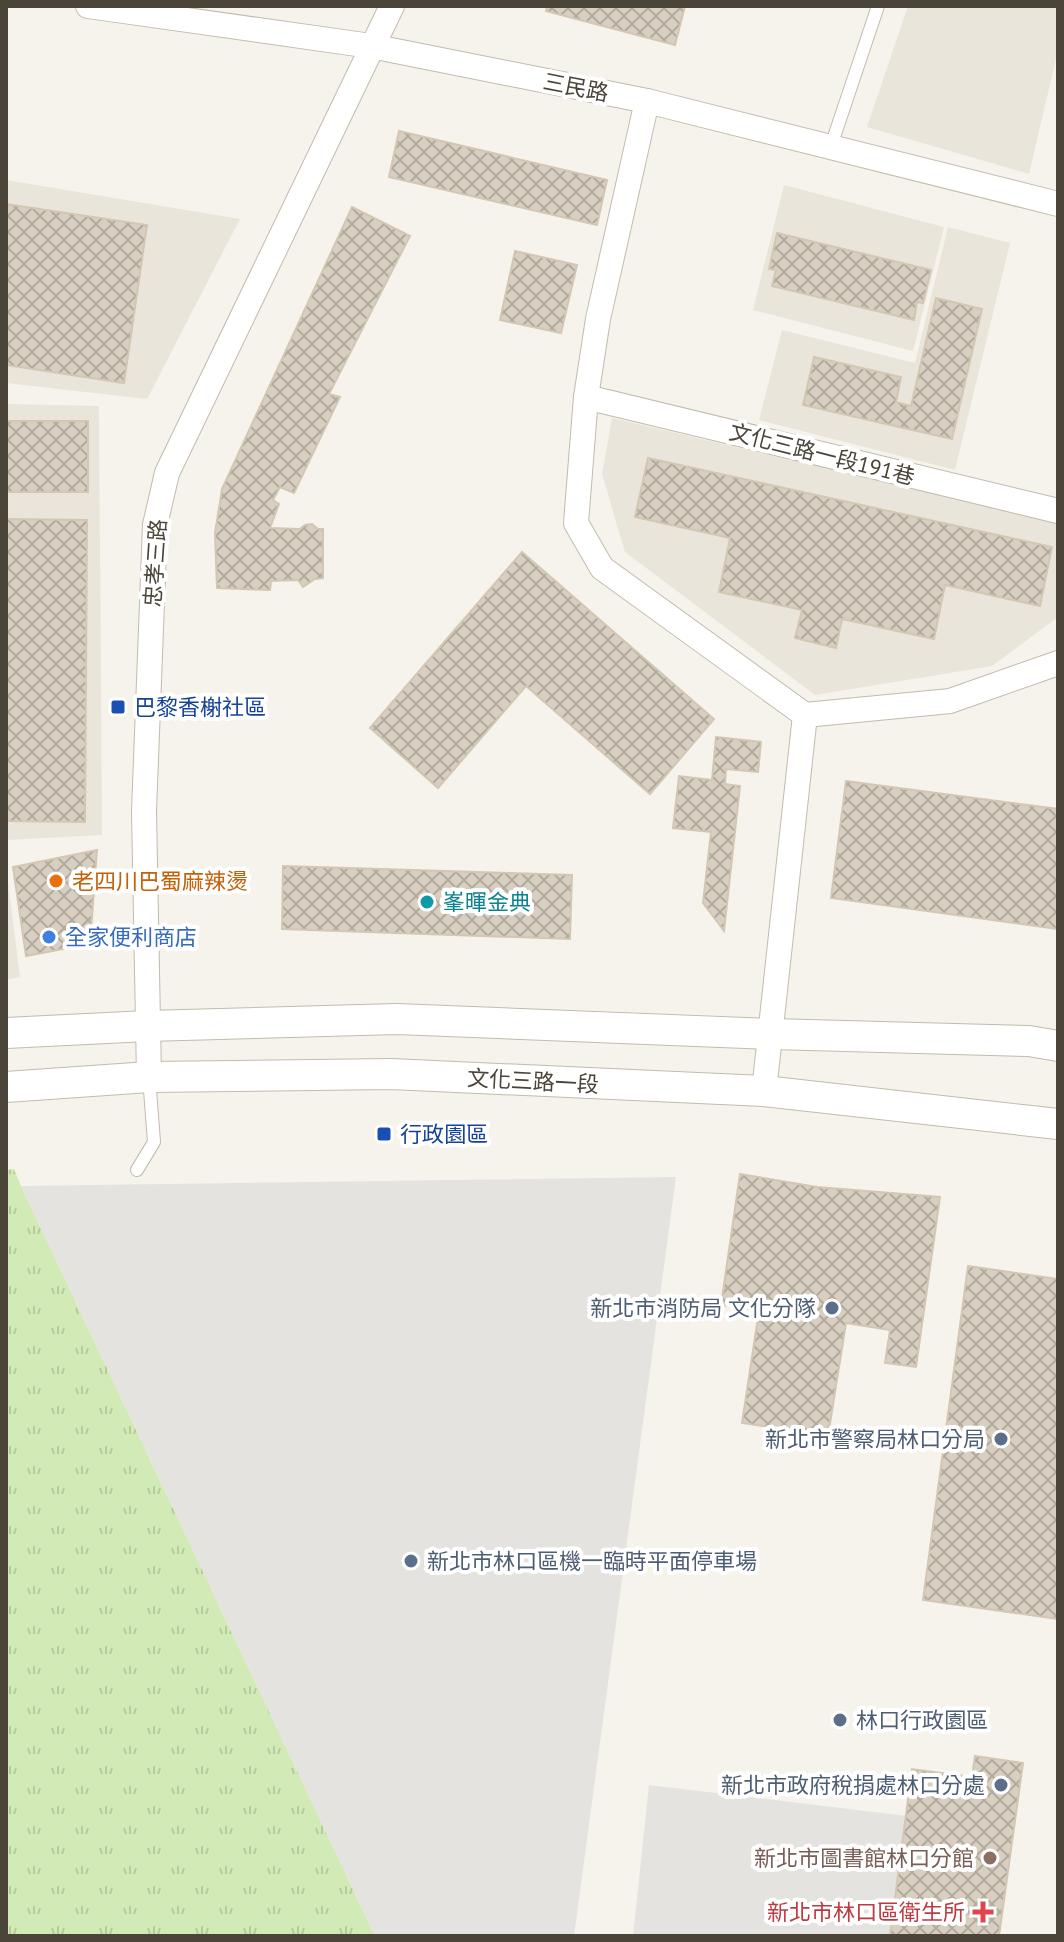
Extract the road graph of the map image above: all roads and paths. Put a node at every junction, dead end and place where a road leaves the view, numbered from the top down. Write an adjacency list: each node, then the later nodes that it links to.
1 (88, 6): 4 (street, 三民路)
2 (392, 6): 4 (street, 忠孝三路)
3 (878, 6): 6 (lane)
4 (371, 46): 5 (street, 三民路); 12 (street, 忠孝三路)
5 (647, 101): 6 (street, 三民路); 8 (street)
6 (831, 146): 7 (street, 三民路)
7 (1058, 204)
8 (586, 397): 9 (street, 文化三路一段191巷); 11 (street)
9 (1058, 511)
10 (1058, 663): 11 (street)
11 (805, 715): 14 (street)
12 (147, 1026): 13 (street); 14 (street); 16 (street, 忠孝三路)
13 (6, 1033)
14 (772, 1034): 15 (street); 18 (street)
15 (1058, 1046)
16 (149, 1077): 17 (street, 文化三路一段); 18 (street, 文化三路一段); 20 (lane)
17 (6, 1087)
18 (764, 1091): 19 (street, 文化三路一段)
19 (1058, 1124)
20 (137, 1170)

